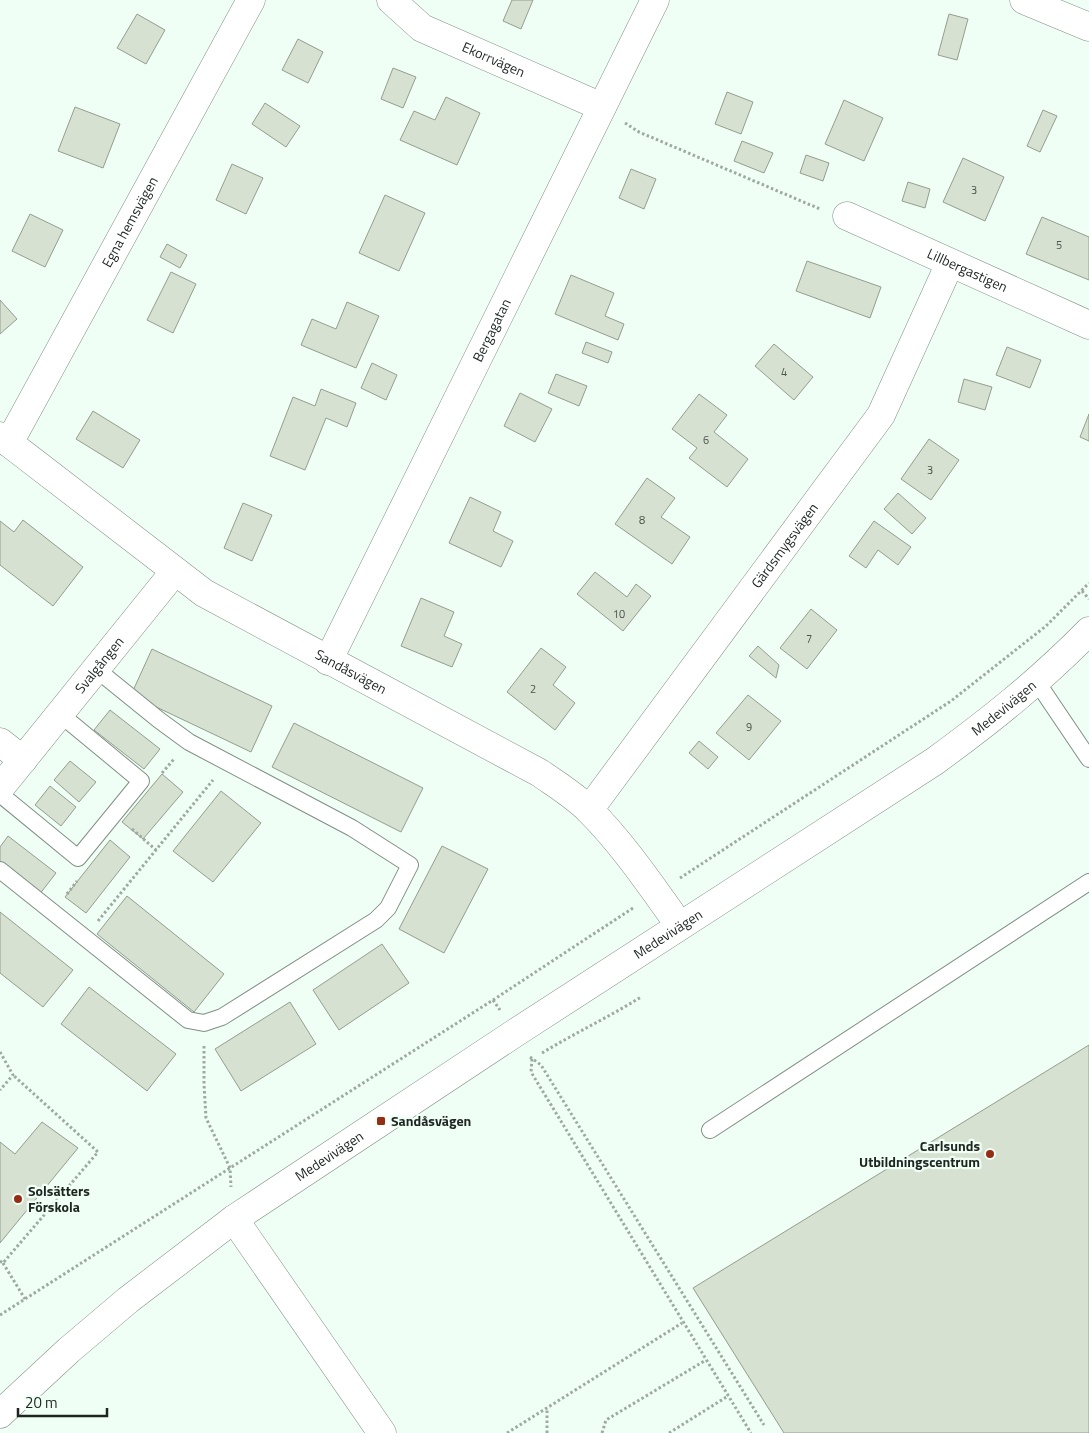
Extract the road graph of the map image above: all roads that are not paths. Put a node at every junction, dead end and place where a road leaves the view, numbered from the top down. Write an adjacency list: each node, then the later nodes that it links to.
1 (251, 0): 10 (street, Egna hemsvägen)
2 (392, 0): 6 (street, Ekorrvägen)
3 (655, 0): 6 (street, Bergagatan)
4 (1024, 0): 5 (street)
5 (1089, 27)
6 (602, 107): 13 (street, Bergagatan)
7 (847, 216): 8 (street, Lillbergastigen)
8 (950, 263): 9 (street, Lillbergastigen); 22 (street, Gärdsmygsvägen)
9 (1089, 325)
10 (5, 439): 11 (street, Sandåsvägen)
11 (175, 571): 13 (street, Sandåsvägen); 14 (street, Svalgången)
12 (1089, 631): 15 (street, Medevivägen)
13 (328, 661): 22 (street, Sandåsvägen)
14 (96, 669): 16 (street, Svalgången); 23 (lane)
15 (1037, 682): 18 (lane); 25 (street, Medevivägen)
16 (60, 714): 19 (street, Svalgången); 21 (lane)
17 (0, 742): 19 (street)
18 (1089, 759)
19 (23, 760): 20 (street, Svalgången)
20 (0, 788)
21 (0, 794)
22 (589, 810): 25 (street, Sandåsvägen)
23 (0, 870)
24 (1089, 882): 26 (lane)
25 (680, 926): 27 (street, Medevivägen)
26 (710, 1130)
27 (234, 1219): 28 (street, Medevivägen); 29 (street)
28 (0, 1414)
29 (382, 1433)

